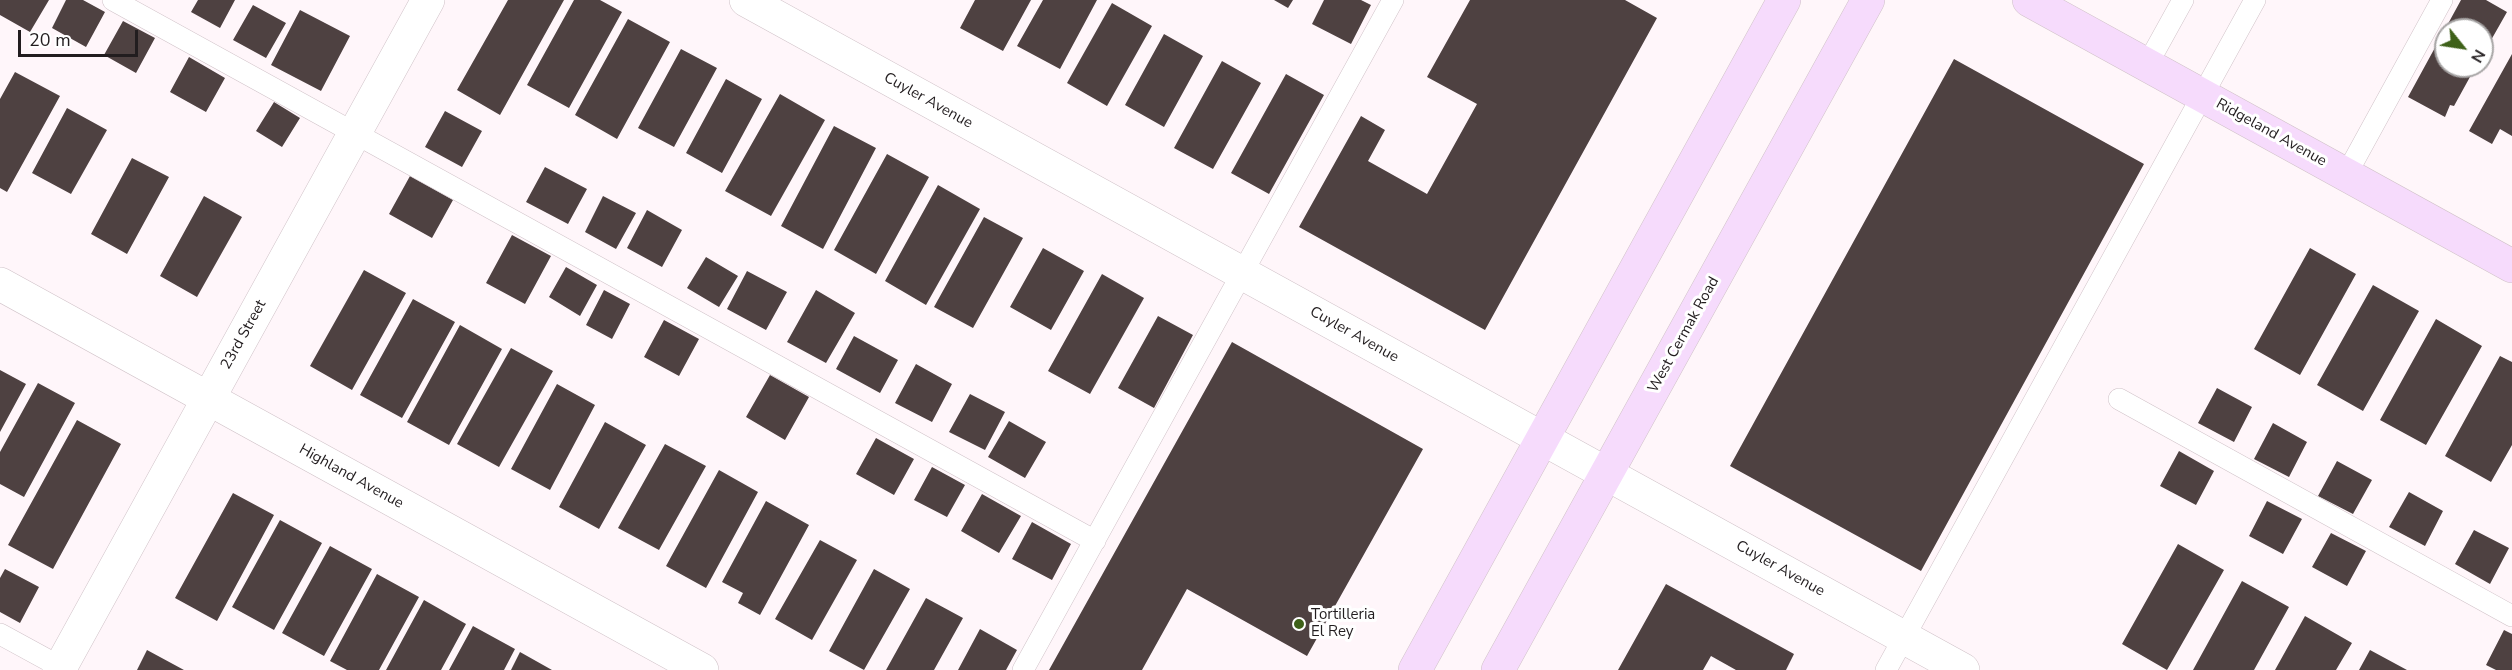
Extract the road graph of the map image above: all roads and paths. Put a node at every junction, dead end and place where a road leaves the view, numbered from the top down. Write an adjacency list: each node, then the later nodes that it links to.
1 (113, 0): 13 (lane)
2 (428, 0): 13 (street, 23rd Street)
3 (746, 0): 16 (street, Cuyler Avenue)
4 (1392, 0): 16 (lane)
5 (1784, 0): 20 (main road)
6 (1868, 0): 21 (main road, West Cermak Road)
7 (2030, 0): 11 (main road, Ridgeland Avenue)
8 (2183, 0): 11 (lane)
9 (2255, 0): 12 (lane)
10 (2442, 0): 14 (lane)
11 (2147, 64): 12 (main road, Ridgeland Avenue)
12 (2202, 95): 14 (main road, Ridgeland Avenue); 25 (lane)
13 (355, 133): 18 (street, 23rd Street); 22 (lane)
14 (2346, 175): 15 (main road, Ridgeland Avenue)
15 (2512, 266)
16 (1242, 273): 20 (street, Cuyler Avenue); 22 (lane)
17 (0, 284): 18 (street, Highland Avenue)
18 (209, 399): 26 (street, 23rd Street); 27 (street, Highland Avenue)
19 (2119, 399): 23 (lane)
20 (1543, 439): 21 (street, Cuyler Avenue); 29 (main road)
21 (1607, 474): 25 (street, Cuyler Avenue); 30 (main road, West Cermak Road)
22 (1095, 541): 28 (lane)
23 (2512, 616)
24 (0, 634): 26 (lane)
25 (1904, 637): 31 (lane); 32 (street, Cuyler Avenue)
26 (62, 669)
27 (702, 670)
28 (1023, 670)
29 (1414, 670)
30 (1498, 670)
31 (1886, 670)
32 (1963, 670)

